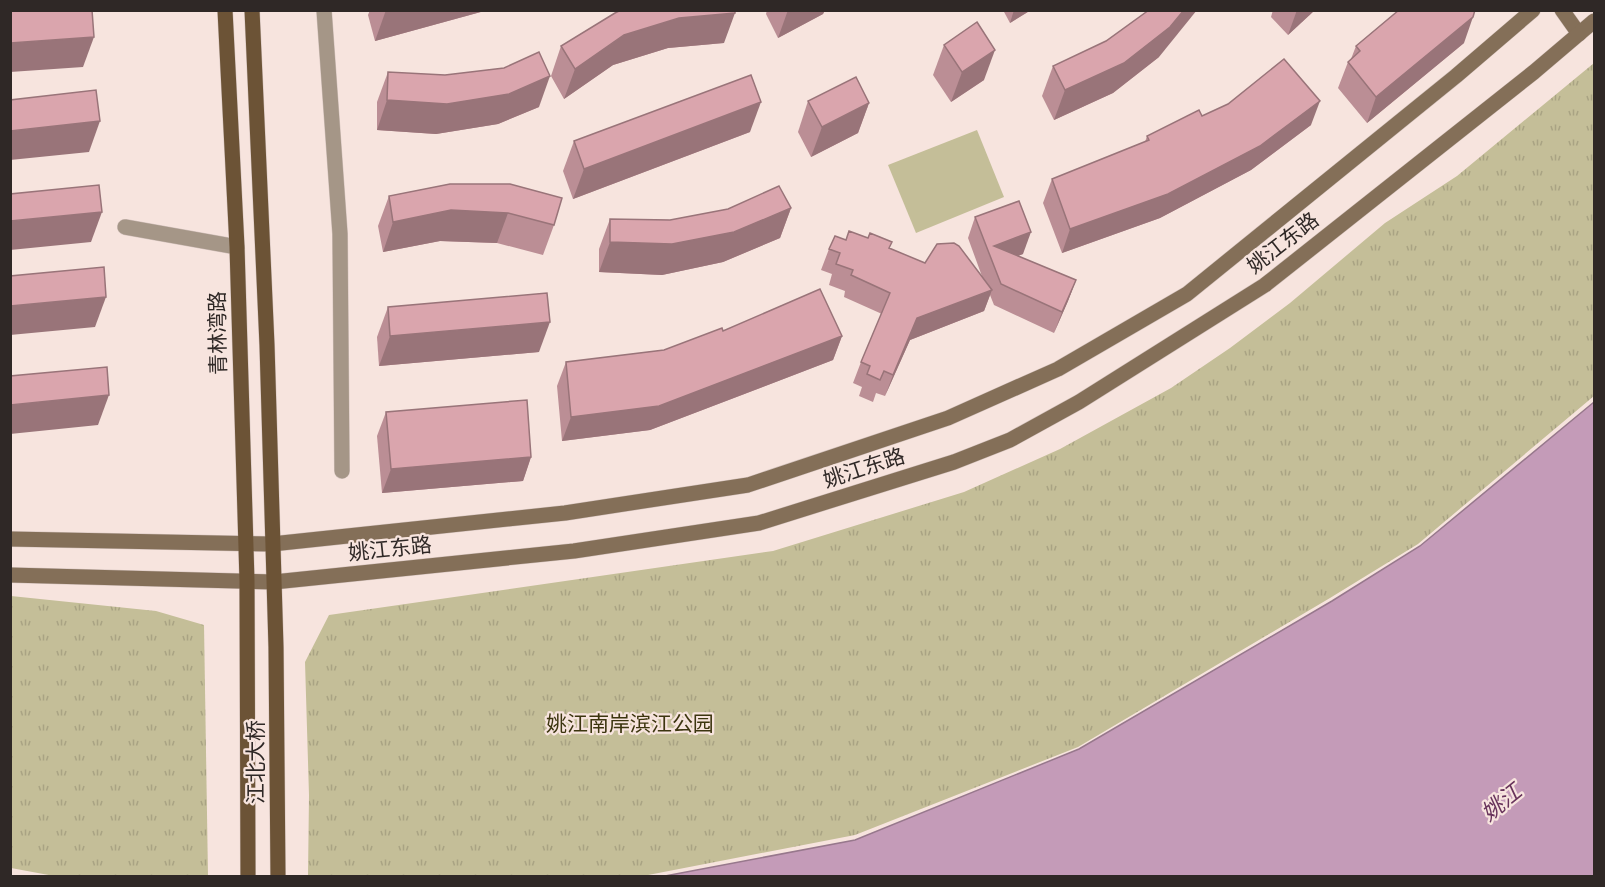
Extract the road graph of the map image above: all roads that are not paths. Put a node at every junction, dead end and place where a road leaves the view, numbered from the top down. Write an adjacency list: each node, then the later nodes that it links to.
1 (225, 10): 9 (main road, 青林湾路)
2 (252, 10): 13 (main road)
3 (324, 10): 10 (street)
4 (1533, 10): 13 (main road, 姚江东路)
5 (1562, 10): 7 (main road)
6 (1594, 21): 7 (main road, 姚江东路)
7 (1579, 34): 16 (main road, 姚江东路)
8 (125, 227): 9 (street)
9 (237, 247): 12 (main road, 青林湾路)
10 (342, 471)
11 (10, 539): 12 (main road, 姚江东路)
12 (245, 544): 13 (main road, 姚江东路); 15 (main road, 青林湾路)
13 (272, 544): 16 (main road)
14 (10, 575): 15 (main road, 姚江东路)
15 (246, 581): 16 (main road, 姚江东路); 17 (main road, 青林湾路)
16 (274, 582): 19 (main road, 江北大桥)
17 (247, 655): 18 (main road, 江北大桥)
18 (248, 876)
19 (278, 876)

